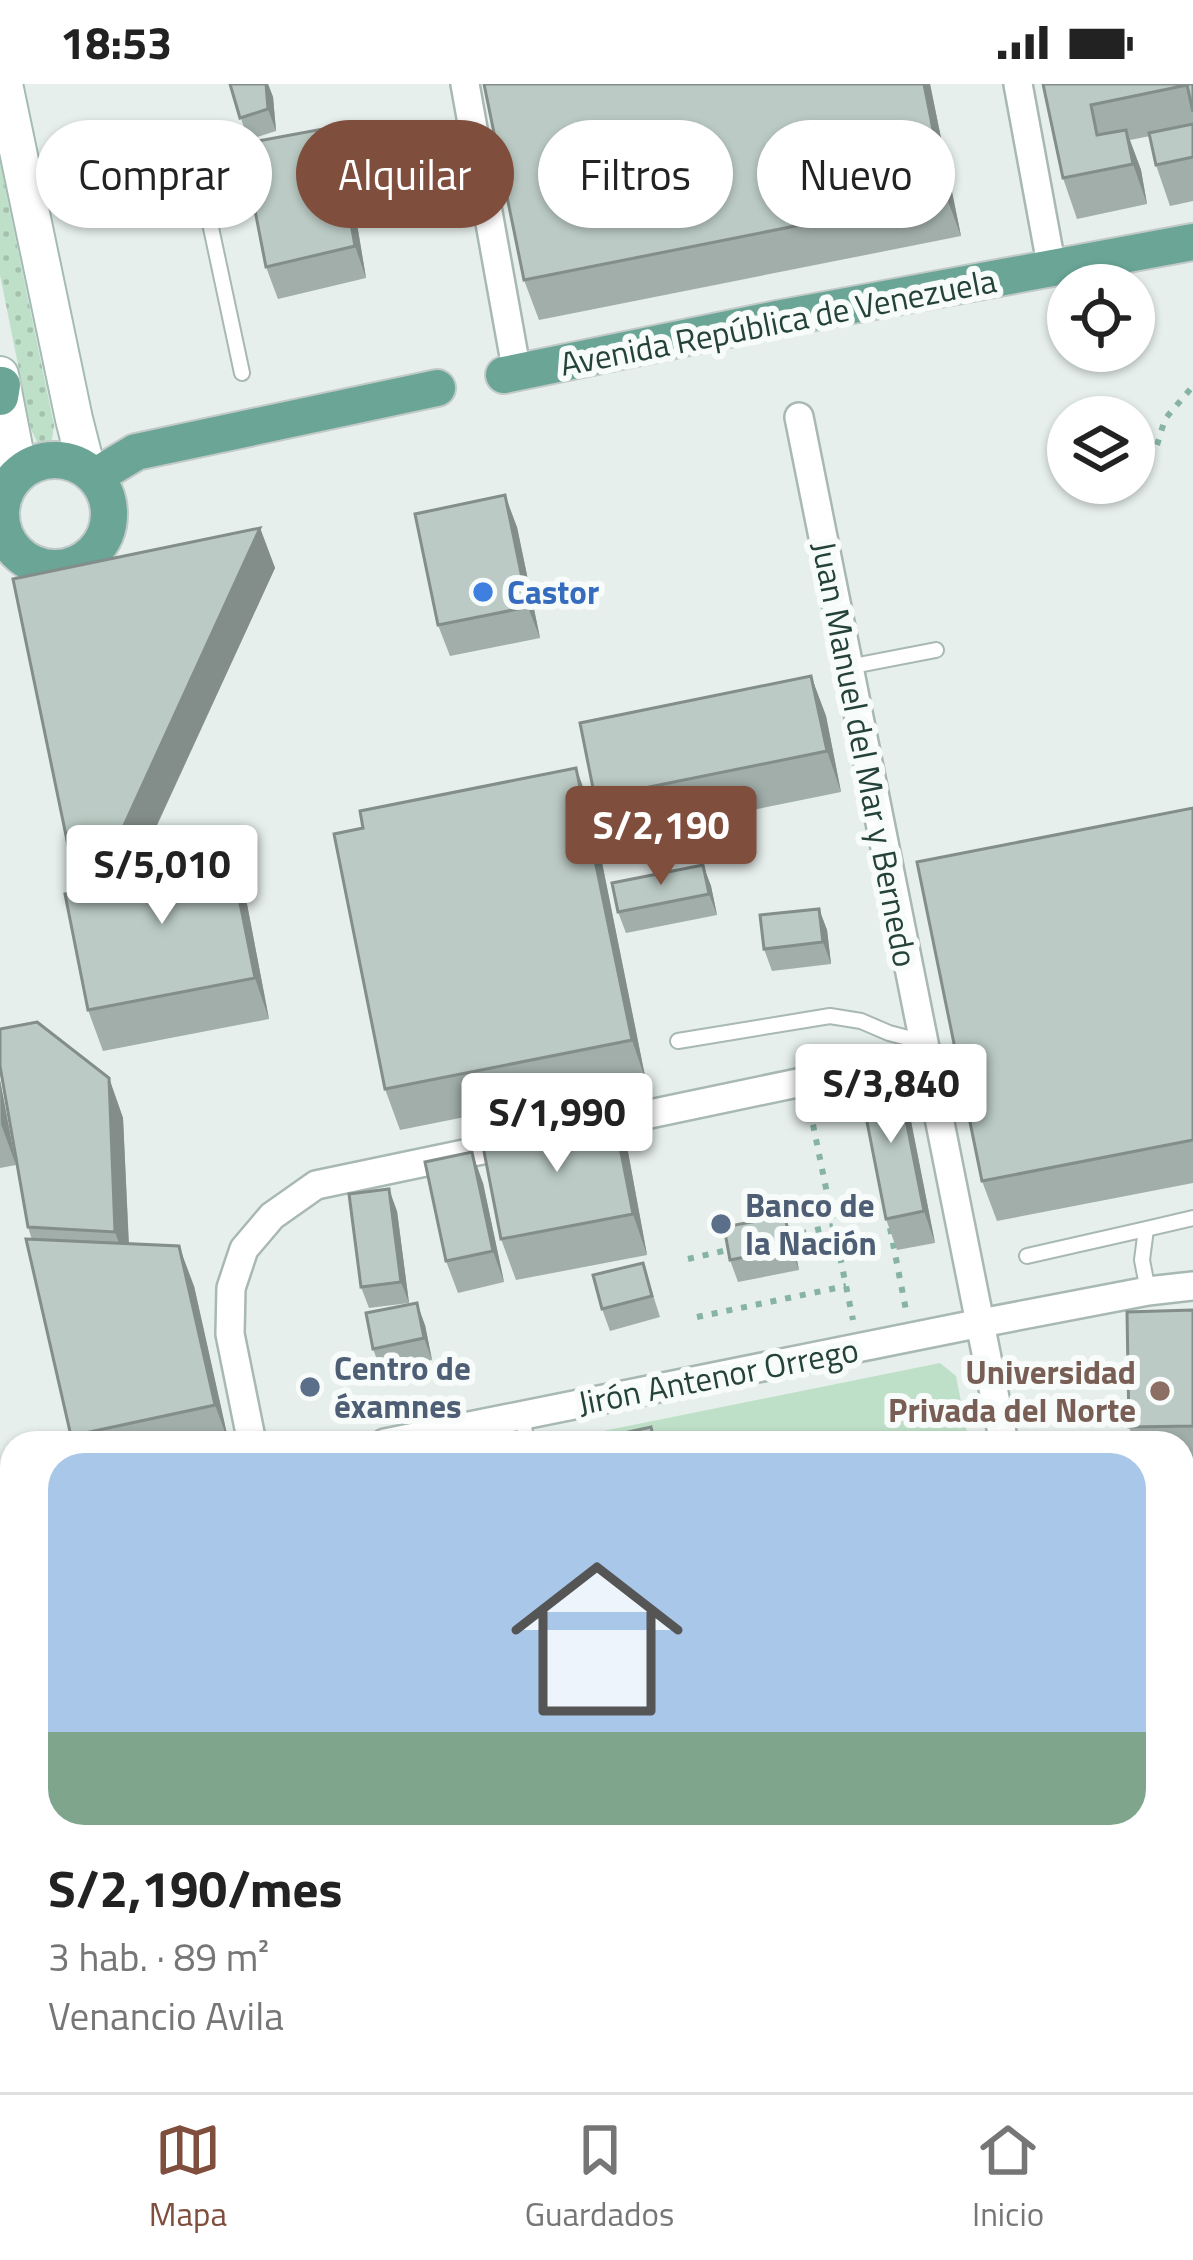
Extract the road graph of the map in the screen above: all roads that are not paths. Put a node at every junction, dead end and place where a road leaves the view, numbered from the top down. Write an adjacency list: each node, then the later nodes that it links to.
1 (4, 84): 4 (main road)
2 (465, 84): 10 (street)
3 (1018, 84): 6 (street)
4 (25, 185): 9 (lane); 14 (main road)
5 (1193, 242): 7 (main road, Avenida República de Venezuela)
6 (1051, 264)
7 (1078, 264)
8 (1047, 270): 10 (main road, Avenida República de Venezuela)
9 (242, 373)
10 (511, 374)
11 (1, 385): 15 (main road)
12 (437, 388): 14 (main road)
13 (799, 417): 19 (street, Juan Manuel del Mar y Bernedo)
14 (92, 473): 15 (main road); 16 (main road)
15 (10, 481): 16 (main road)
16 (40, 565): 17 (main road)
17 (0, 569)
18 (936, 650): 19 (lane)
19 (848, 667): 21 (street, Juan Manuel del Mar y Bernedo)
20 (677, 1041): 21 (lane)
21 (924, 1049): 27 (street, Juan Manuel del Mar y Bernedo); 29 (street)
22 (1193, 1218): 23 (lane)
23 (1146, 1228): 24 (lane); 26 (lane)
24 (1028, 1256)
25 (1193, 1286): 26 (street, Jirón Antenor Orrego)
26 (1148, 1291): 27 (street, Jirón Antenor Orrego)
27 (981, 1323): 28 (street, Jirón Antenor Orrego); 32 (street, Juan Manuel del Mar y Bernedo)
28 (522, 1414): 30 (street, Jirón Antenor Orrego); 31 (lane)
29 (250, 1431)
30 (442, 1431)
31 (525, 1431)
32 (1002, 1431)

